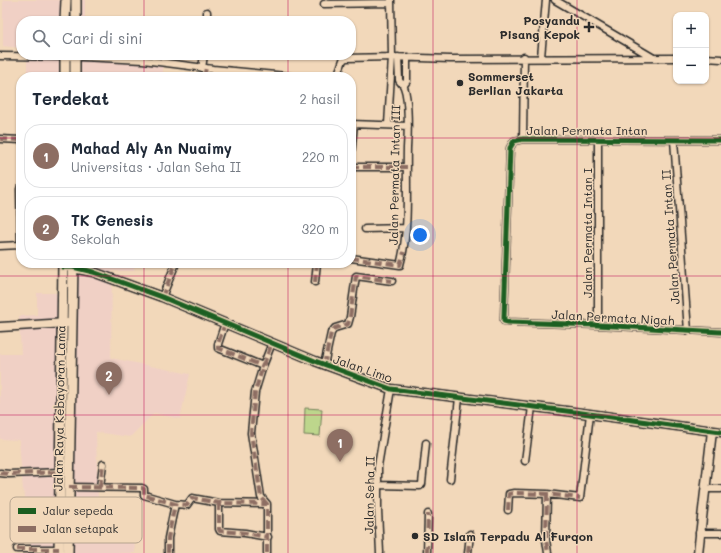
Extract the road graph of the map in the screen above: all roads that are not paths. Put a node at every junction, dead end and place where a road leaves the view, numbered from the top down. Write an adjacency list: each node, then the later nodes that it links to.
1 (66, 0): 8 (main road)
2 (76, 0): 9 (main road)
3 (546, 0): 16 (street)
4 (555, 0): 17 (street)
5 (391, 2): 6 (street); 13 (street)
6 (324, 4)
7 (207, 12): 10 (street)
8 (65, 16)
9 (76, 16)
10 (207, 16)
11 (0, 56): 12 (street)
12 (16, 56)
13 (395, 57): 14 (street); 20 (street); 33 (street, Jalan Permata Intan III); 35 (street)
14 (407, 57): 15 (street); 33 (street, Jalan Permata Intan III)
15 (524, 57): 16 (street); 38 (street)
16 (541, 57): 17 (street)
17 (652, 57): 18 (street)
18 (673, 58)
19 (709, 58): 21 (street)
20 (356, 59)
21 (721, 59)
22 (65, 60): 28 (main road)
23 (75, 60): 29 (main road)
24 (143, 60): 27 (street)
25 (204, 60): 27 (street)
26 (344, 60): 32 (street)
27 (204, 68): 30 (street); 31 (street)
28 (65, 72)
29 (75, 72)
30 (204, 72)
31 (245, 72)
32 (339, 72)
33 (404, 85): 36 (street, Jalan Permata Intan III)
34 (356, 124): 35 (street)
35 (388, 125): 36 (street)
36 (408, 126): 44 (street, Jalan Permata Intan III)
37 (0, 139): 39 (street)
38 (523, 139): 40 (street, Jalan Permata Intan); 58 (street, Jalan Permata Intan)
39 (16, 140)
40 (598, 140): 41 (street, Jalan Permata Intan); 61 (street, Jalan Permata Intan I)
41 (674, 140): 42 (street, Jalan Permata Intan); 63 (street, Jalan Permata Intan II)
42 (721, 140)
43 (356, 167): 44 (street)
44 (407, 167): 45 (street, Jalan Permata Intan III)
45 (406, 228): 46 (street); 49 (street, Jalan Permata Intan III)
46 (365, 229)
47 (16, 245): 48 (street)
48 (0, 246)
49 (356, 259)
50 (63, 268): 59 (main road, Jalan Raya Kebayoran Lama)
51 (73, 268): 59 (main road, Jalan Raya Kebayoran Lama)
52 (82, 268): 57 (street, Jalan Limo)
53 (174, 268): 57 (street)
54 (316, 268): 56 (street)
55 (392, 281): 66 (street)
56 (315, 282)
57 (162, 297): 60 (street, Jalan Limo)
58 (504, 321): 61 (street, Jalan Permata Nigah)
59 (68, 323): 62 (street); 75 (main road, Jalan Raya Kebayoran Lama)
60 (225, 323): 65 (street, Jalan Limo); 67 (street)
61 (598, 325): 63 (street, Jalan Permata Nigah)
62 (0, 327)
63 (688, 331): 64 (street, Jalan Permata Nigah)
64 (721, 332)
65 (272, 343): 66 (street, Jalan Limo); 67 (street)
66 (324, 365): 68 (street, Jalan Limo)
67 (263, 366): 91 (street)
68 (391, 390): 69 (street, Jalan Limo); 81 (street, Jalan Seha II)
69 (460, 398): 70 (street, Jalan Limo); 80 (street)
70 (532, 407): 71 (street, Jalan Limo); 76 (street)
71 (590, 414): 72 (street, Jalan Limo); 86 (street)
72 (712, 431): 73 (street, Jalan Limo); 84 (street)
73 (721, 432)
74 (426, 443): 81 (street)
75 (65, 455): 78 (main road, Jalan Raya Kebayoran Lama); 82 (main road, Jalan Raya Kebayoran Lama)
76 (525, 461)
77 (103, 464): 83 (street)
78 (61, 472): 79 (street); 87 (main road, Jalan Raya Kebayoran Lama)
79 (0, 473)
80 (450, 479)
81 (378, 485): 102 (street, Jalan Seha II)
82 (69, 487): 83 (street); 88 (main road, Jalan Raya Kebayoran Lama)
83 (100, 487): 90 (street)
84 (705, 489): 85 (street); 94 (street)
85 (721, 489)
86 (547, 494): 92 (street); 105 (street)
87 (61, 497)
88 (68, 497)
89 (219, 503): 90 (street); 91 (street); 97 (street)
90 (175, 504): 100 (street)
91 (267, 504): 97 (street)
92 (508, 510)
93 (428, 514): 103 (street)
94 (699, 533): 95 (street); 106 (street)
95 (721, 533)
96 (470, 534): 104 (street)
97 (268, 537): 101 (street)
98 (17, 549): 99 (street)
99 (62, 552)
100 (168, 553)
101 (267, 553)
102 (380, 553)
103 (426, 553)
104 (468, 553)
105 (548, 553)
106 (698, 553)

